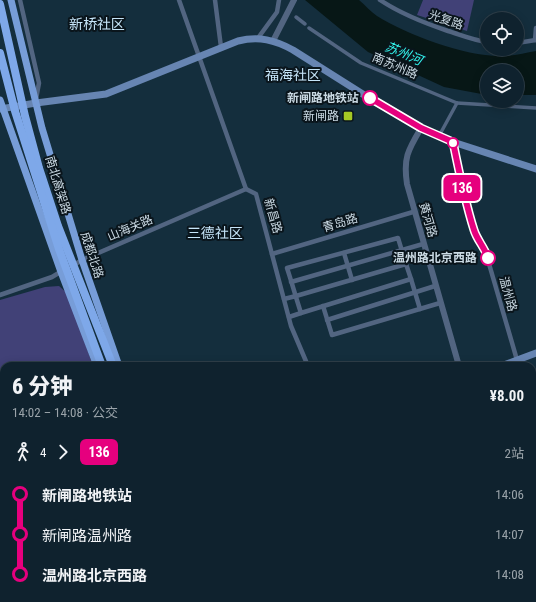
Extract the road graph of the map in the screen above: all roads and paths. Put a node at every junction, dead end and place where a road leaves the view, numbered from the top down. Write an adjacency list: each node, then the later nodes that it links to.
1 (11, 0): 22 (main road, 成都北路)
2 (20, 0): 22 (street, 成都北路)
3 (178, 0): 20 (street, 新昌路)
4 (215, 0): 18 (street)
5 (279, 0): 13 (street)
6 (294, 0): 15 (street)
7 (380, 0): 16 (street, 光复路)
8 (0, 4): 58 (highway, 南北高架路, bridge)
9 (296, 17): 10 (street)
10 (305, 24)
11 (310, 28): 23 (street, 南苏州路)
12 (536, 28): 14 (street)
13 (258, 38): 15 (main road); 18 (main road)
14 (535, 40): 17 (street)
15 (273, 41): 26 (main road)
16 (480, 41)
17 (524, 42)
18 (221, 47): 20 (main road)
19 (0, 53): 57 (highway, 南北高架路, bridge)
20 (198, 56): 22 (main road); 30 (street, 新昌路)
21 (0, 100): 24 (main road)
22 (36, 102): 24 (main road); 36 (main road, 成都北路)
23 (457, 103): 25 (street, 南苏州路); 27 (street)
24 (0, 108): 39 (main road)
25 (536, 108)
26 (421, 128): 27 (main road); 31 (street, 黄河路)
27 (439, 136): 28 (main road)
28 (453, 142): 29 (main road); 55 (street, 温州路)
29 (536, 169)
30 (246, 189): 35 (street, 新昌路); 36 (street, 山海关路)
31 (414, 212): 32 (street, 黄河路); 35 (street, 青岛路)
32 (423, 244): 33 (street); 43 (street, 黄河路)
33 (402, 250): 34 (street); 37 (street); 38 (street)
34 (344, 253): 38 (street); 42 (street)
35 (272, 254): 47 (street, 新昌路)
36 (82, 260): 39 (street, 山海关路); 59 (main road, 成都北路)
37 (406, 264): 40 (street); 41 (street)
38 (348, 266): 40 (street); 42 (street)
39 (61, 272): 45 (street, 山海关路); 56 (main road)
40 (352, 280): 46 (street)
41 (411, 280): 44 (street); 49 (street)
42 (291, 282): 46 (street)
43 (435, 286): 44 (street); 48 (street, 黄河路)
44 (415, 293): 50 (street); 53 (street)
45 (0, 295)
46 (296, 296): 47 (street); 51 (street)
47 (284, 299): 52 (street, 新昌路)
48 (440, 303): 50 (street); 61 (street, 黄河路)
49 (323, 306): 51 (street); 53 (street)
50 (420, 309): 53 (street)
51 (301, 313): 52 (street)
52 (289, 317): 60 (street, 新昌路)
53 (327, 320)
54 (536, 353): 55 (main road)
55 (516, 360): 62 (main road)
56 (95, 362)
57 (101, 362)
58 (112, 362)
59 (118, 362)
60 (306, 362)
61 (458, 362)
62 (511, 362)

